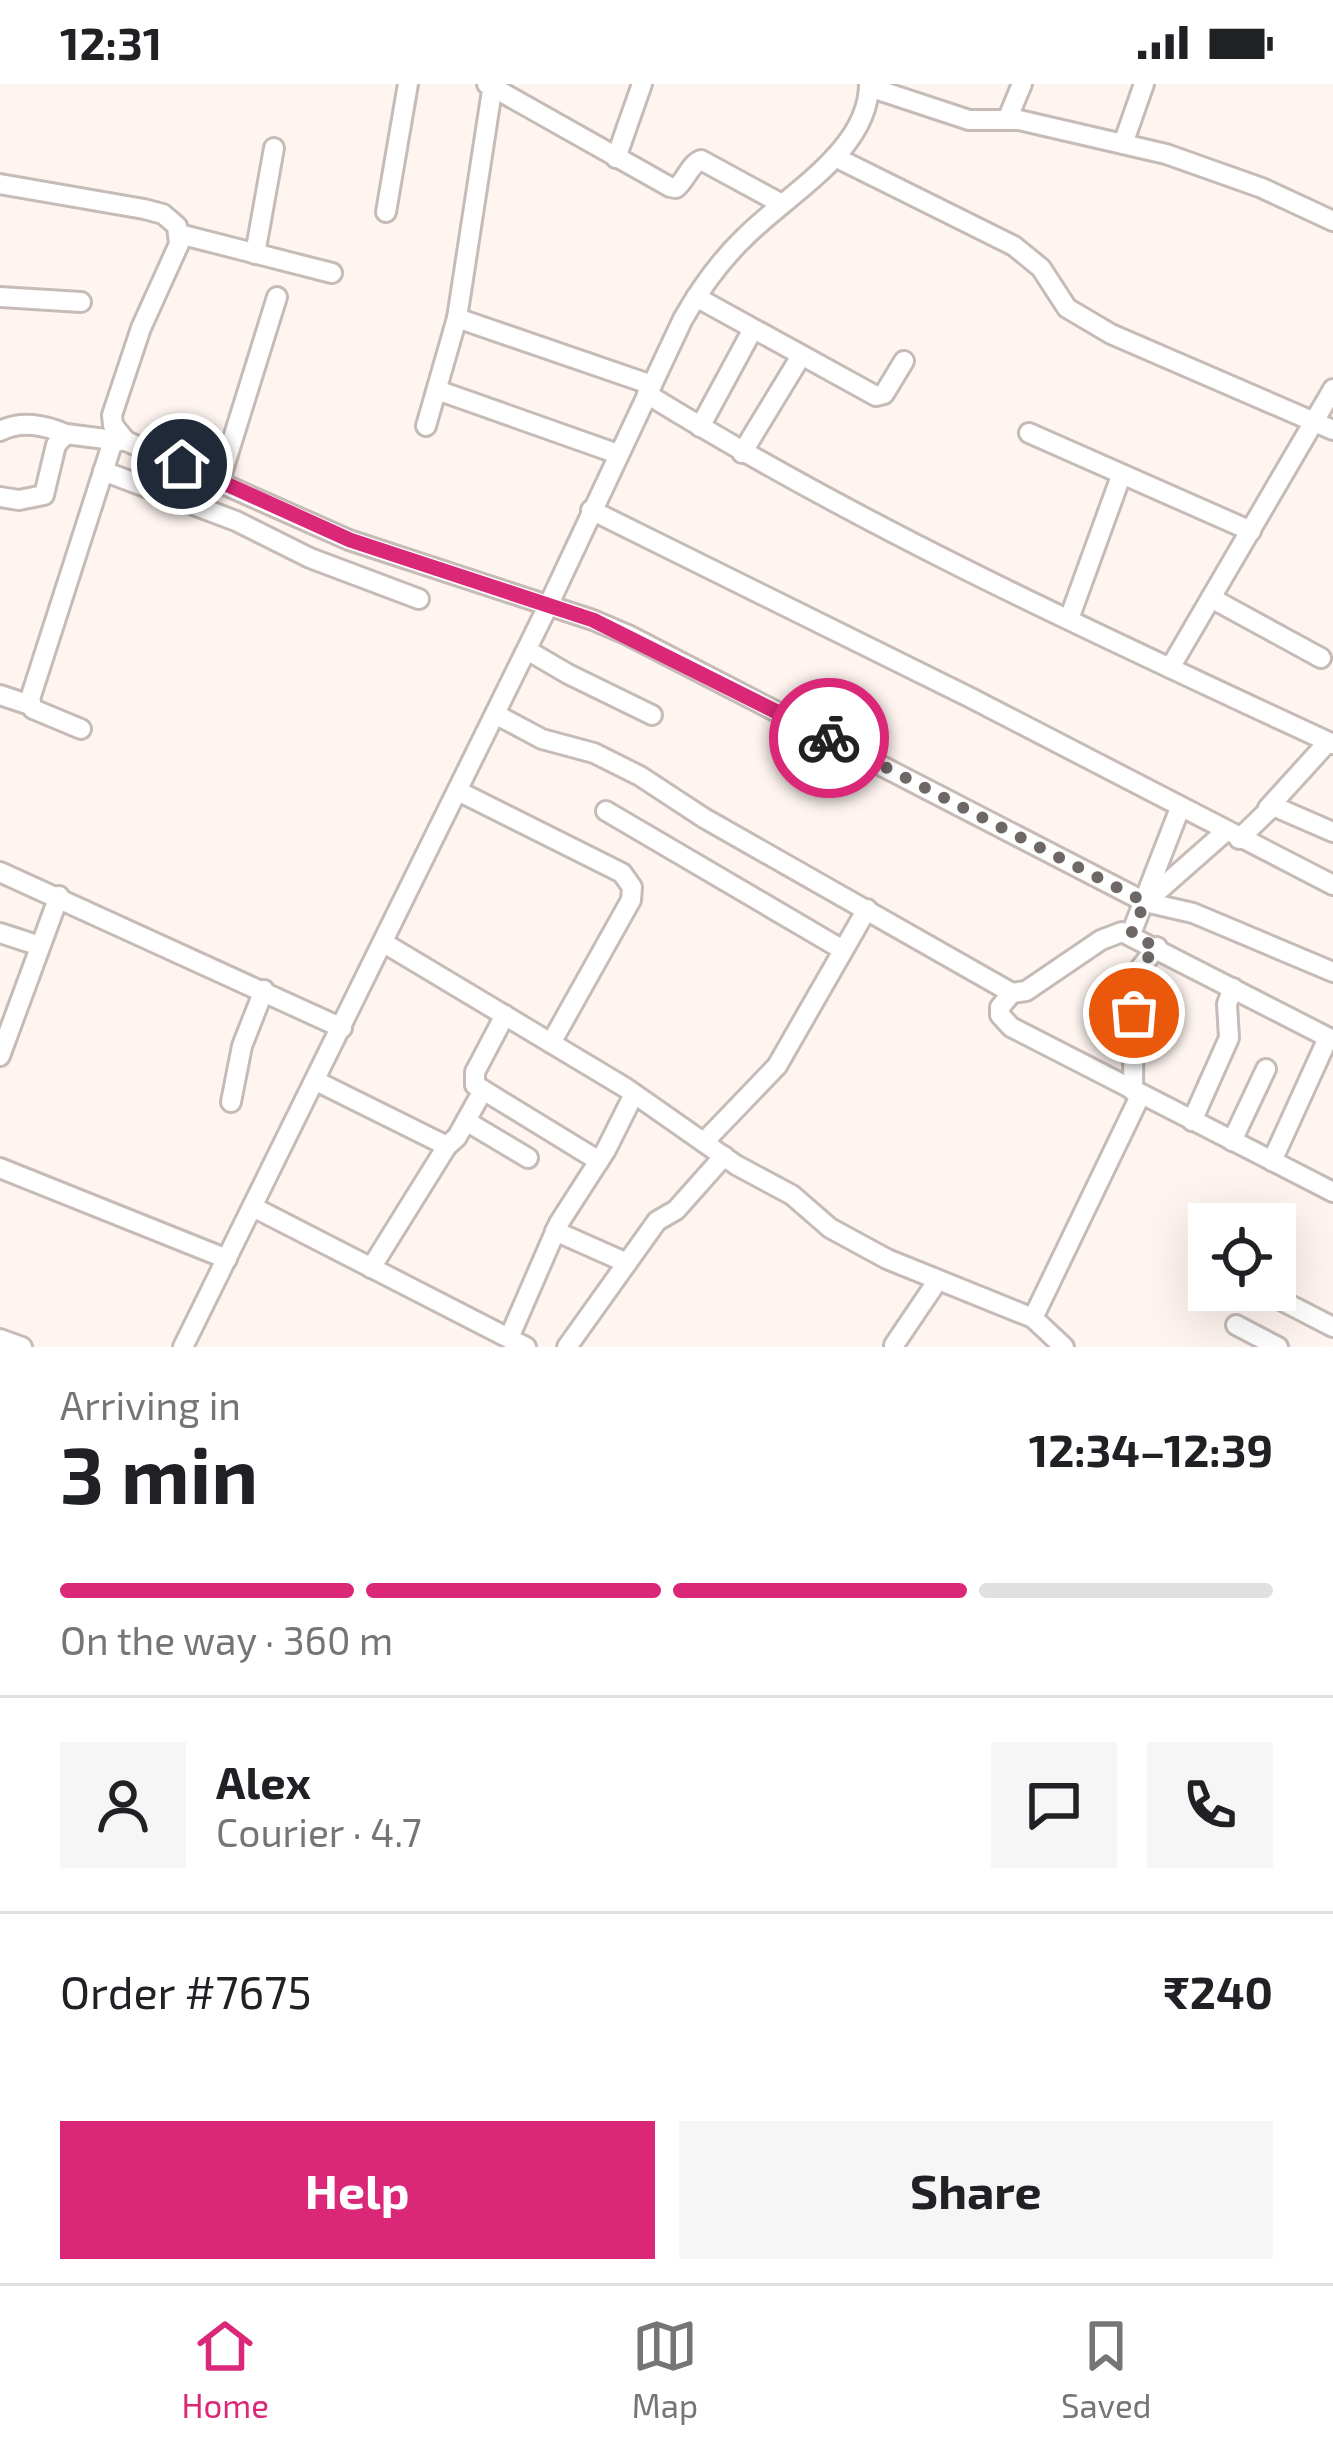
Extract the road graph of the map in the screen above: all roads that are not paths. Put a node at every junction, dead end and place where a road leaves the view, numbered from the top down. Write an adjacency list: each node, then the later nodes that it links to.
1 (408, 84): 14 (street)
2 (642, 84): 11 (street)
3 (1022, 84): 7 (street)
4 (1144, 84): 8 (street)
5 (491, 85): 11 (street); 23 (street)
6 (869, 86): 7 (street); 10 (street)
7 (1007, 120): 8 (street)
8 (1123, 145): 15 (street)
9 (274, 148): 17 (street)
10 (835, 157): 13 (street); 31 (street)
11 (616, 158): 13 (street)
12 (0, 184): 16 (street)
13 (780, 203): 20 (street)
14 (386, 212)
15 (1333, 221)
16 (179, 234): 17 (street); 36 (street)
17 (255, 254): 18 (street)
18 (332, 273)
19 (0, 296): 22 (street)
20 (696, 297): 24 (street); 27 (street)
21 (277, 298): 41 (street)
22 (81, 302)
23 (458, 318): 27 (street); 29 (street)
24 (753, 329): 25 (street); 32 (street)
25 (801, 356): 26 (street); 37 (street)
26 (904, 361)
27 (650, 389): 32 (street); 38 (street)
28 (1333, 389): 31 (street)
29 (437, 390): 30 (street); 38 (street)
30 (426, 426)
31 (1325, 426): 44 (street)
32 (700, 427): 37 (street)
33 (0, 430): 35 (street)
34 (1029, 433): 40 (street)
35 (66, 434): 36 (street); 42 (street)
36 (120, 441): 39 (street); 41 (street)
37 (742, 453): 48 (street)
38 (618, 454): 43 (street)
39 (103, 471): 46 (street); 53 (street)
40 (1121, 476): 44 (street); 48 (street)
41 (220, 480): 47 (street)
42 (0, 497)
43 (592, 510): 47 (street); 59 (street)
44 (1251, 531): 45 (street)
45 (1210, 598): 50 (street); 51 (street)
46 (419, 599)
47 (548, 607): 49 (street); 67 (street)
48 (1069, 619): 51 (street)
49 (527, 650): 54 (street); 55 (street)
50 (1321, 658)
51 (1170, 668): 57 (street)
52 (0, 694): 53 (street)
53 (30, 705): 56 (street)
54 (496, 714): 58 (street); 68 (street)
55 (652, 715)
56 (81, 729)
57 (1330, 743): 60 (street)
58 (458, 791): 71 (street); 82 (street)
59 (1180, 808): 63 (street); 67 (street)
60 (1268, 808): 62 (street); 63 (street)
61 (606, 811): 74 (street)
62 (1333, 832)
63 (1232, 835): 65 (street); 67 (street)
64 (0, 872): 66 (street)
65 (1333, 885)
66 (58, 896): 72 (street); 77 (street)
67 (1145, 902): 70 (street); 75 (street)
68 (867, 909): 74 (street); 78 (street)
69 (0, 933): 72 (street)
70 (1131, 934): 73 (street); 78 (street)
71 (384, 943): 79 (street); 80 (street)
72 (40, 946): 83 (street)
73 (1156, 947): 76 (street); 87 (street)
74 (843, 950): 93 (street)
75 (1333, 972)
76 (1233, 988): 81 (street); 90 (street)
77 (264, 990): 80 (street); 89 (street)
78 (1012, 993): 87 (street)
79 (505, 1015): 82 (street); 86 (street)
80 (342, 1028): 85 (street)
81 (1331, 1039): 98 (street)
82 (551, 1043): 88 (street)
83 (0, 1056)
84 (1266, 1070): 92 (street)
85 (316, 1081): 94 (street); 101 (street)
86 (482, 1092): 91 (street); 97 (street)
87 (1137, 1093): 90 (street); 108 (street)
88 (634, 1094): 93 (street); 97 (street)
89 (231, 1102)
90 (1192, 1120): 92 (street)
91 (466, 1121): 94 (street); 96 (street)
92 (1232, 1141): 98 (street)
93 (704, 1142): 95 (street)
94 (447, 1146): 105 (street)
95 (724, 1156): 104 (street); 106 (street)
96 (528, 1158)
97 (599, 1161): 102 (street)
98 (1272, 1161): 100 (street)
99 (0, 1168): 103 (street)
100 (1333, 1192)
101 (254, 1207): 103 (street); 105 (street)
102 (555, 1231): 104 (street); 112 (street)
103 (227, 1259): 115 (street)
104 (627, 1263): 116 (street)
105 (371, 1268): 112 (street)
106 (938, 1280): 108 (street); 113 (street)
107 (1296, 1308): 110 (street)
108 (1033, 1318): 117 (street)
109 (1236, 1325): 118 (street)
110 (1333, 1327)
111 (0, 1339): 114 (street)
112 (517, 1342)
113 (894, 1345)
114 (22, 1347)
115 (183, 1347)
116 (567, 1347)
117 (1064, 1347)
118 (1278, 1347)

